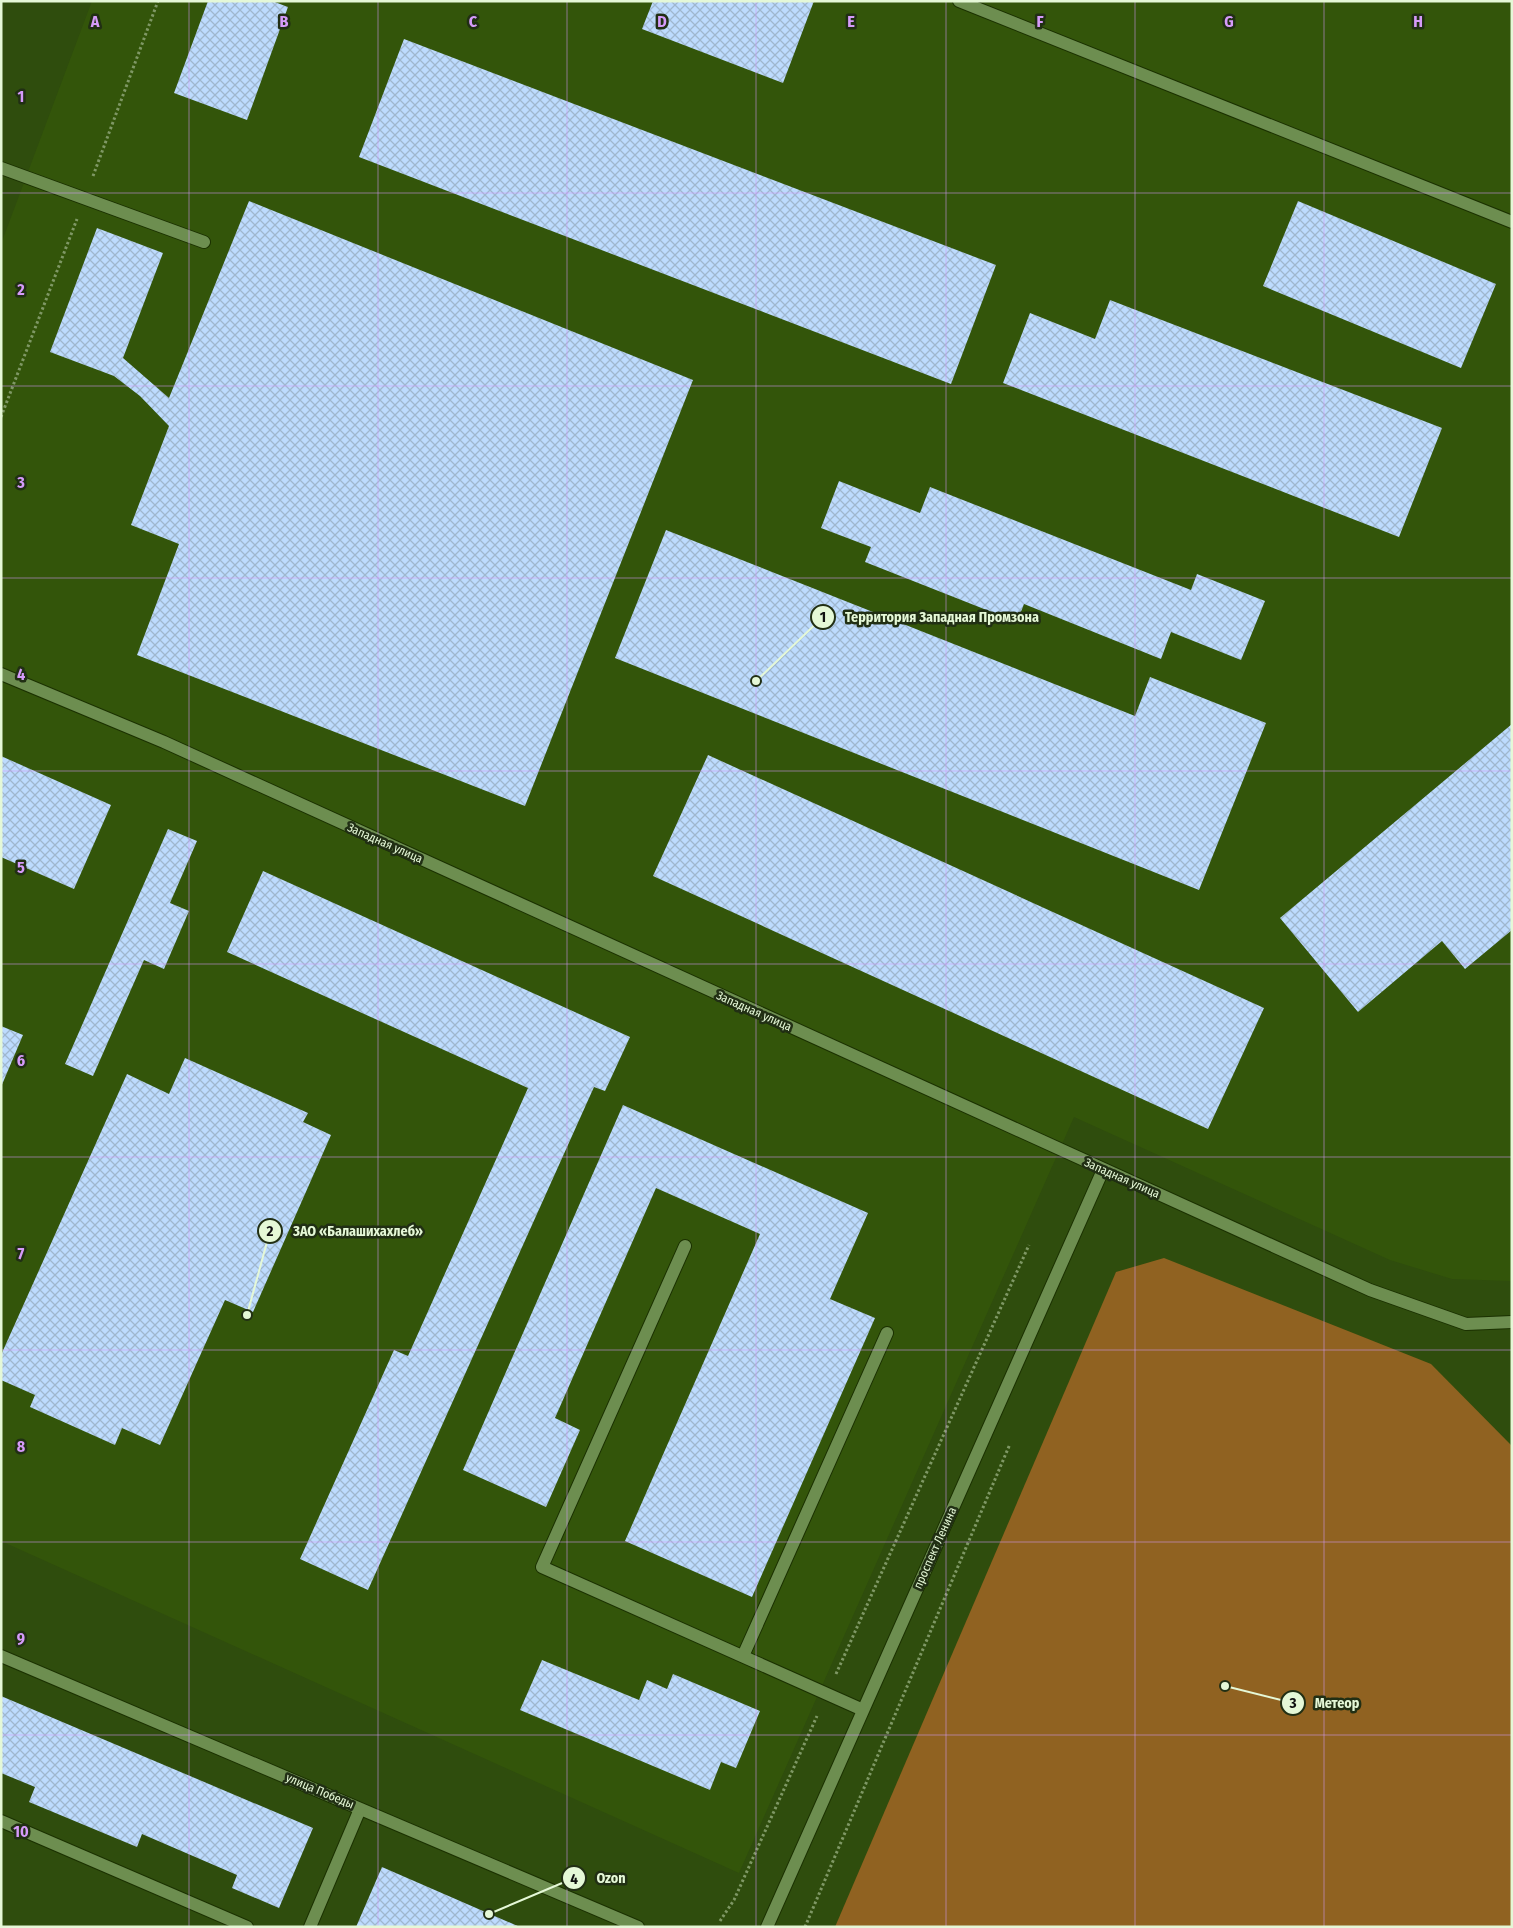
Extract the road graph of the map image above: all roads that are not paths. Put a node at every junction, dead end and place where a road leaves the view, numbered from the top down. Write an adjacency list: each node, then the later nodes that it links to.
1 (959, 1): 3 (street)
2 (1, 168): 4 (street)
3 (1512, 222)
4 (204, 242)
5 (1, 674): 6 (street, Западная улица)
6 (1104, 1170): 8 (street, Западная улица); 12 (street, проспект Ленина)
7 (685, 1246): 11 (street)
8 (1512, 1322)
9 (887, 1334): 11 (street)
10 (1, 1656): 13 (street, улица Победы)
11 (743, 1656): 12 (street)
12 (863, 1710): 18 (street, проспект Ленина)
13 (360, 1808): 16 (street); 17 (street, улица Победы)
14 (1, 1821): 15 (street)
15 (247, 1927)
16 (310, 1927)
17 (638, 1927)
18 (767, 1927)

